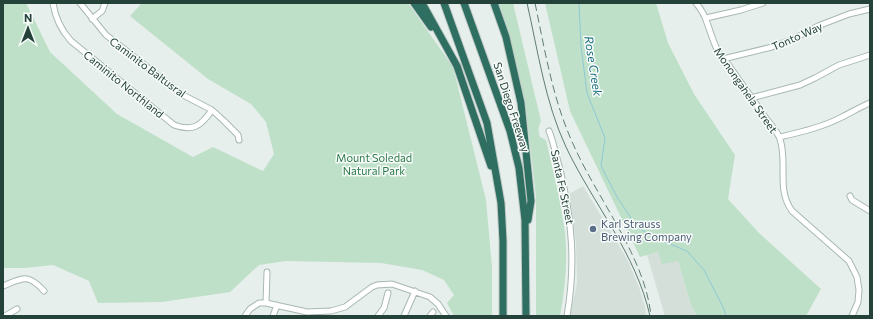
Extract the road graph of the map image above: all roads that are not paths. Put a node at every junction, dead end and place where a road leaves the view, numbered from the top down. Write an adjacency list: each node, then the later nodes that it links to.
1 (53, 3): 21 (street, Caminito Northland)
2 (80, 3): 14 (street, Caminito Baltusral)
3 (105, 3): 14 (street)
4 (414, 3): 18 (highway)
5 (422, 3): 18 (highway)
6 (444, 3): 25 (highway)
7 (464, 3): 15 (highway, San Diego Freeway)
8 (469, 3): 15 (highway)
9 (494, 3): 28 (highway)
10 (696, 3): 13 (street, Monongahela Street)
11 (763, 3): 13 (street)
12 (870, 9): 17 (street, Tonto Way)
13 (706, 18): 17 (street, Monongahela Street)
14 (92, 19): 21 (street, Caminito Baltusral)
15 (478, 37): 28 (highway, San Diego Freeway)
16 (870, 55): 19 (street)
17 (723, 59): 19 (street, Monongahela Street)
18 (454, 60): 25 (highway)
19 (751, 98): 23 (street, Monongahela Street)
20 (870, 103): 23 (street)
21 (212, 110): 24 (street, Caminito Baltusral)
22 (549, 131): 47 (street, Santa Fe Street)
23 (780, 137): 48 (street, Monongahela Street)
24 (239, 140)
25 (499, 188): 45 (highway)
26 (850, 196): 27 (street)
27 (870, 211)
28 (525, 248): 46 (highway, San Diego Freeway)
29 (266, 272): 34 (street)
30 (3, 286): 31 (street)
31 (44, 291)
32 (415, 291): 38 (street); 43 (street); 44 (street)
33 (388, 293): 42 (street)
34 (266, 303): 35 (street); 40 (street)
35 (277, 305): 37 (street); 41 (street)
36 (17, 309): 39 (street)
37 (300, 313): 38 (street)
38 (332, 314)
39 (5, 316)
40 (245, 316)
41 (273, 316)
42 (378, 316)
43 (404, 316)
44 (446, 316)
45 (503, 316)
46 (526, 316)
47 (567, 316)
48 (852, 316)

